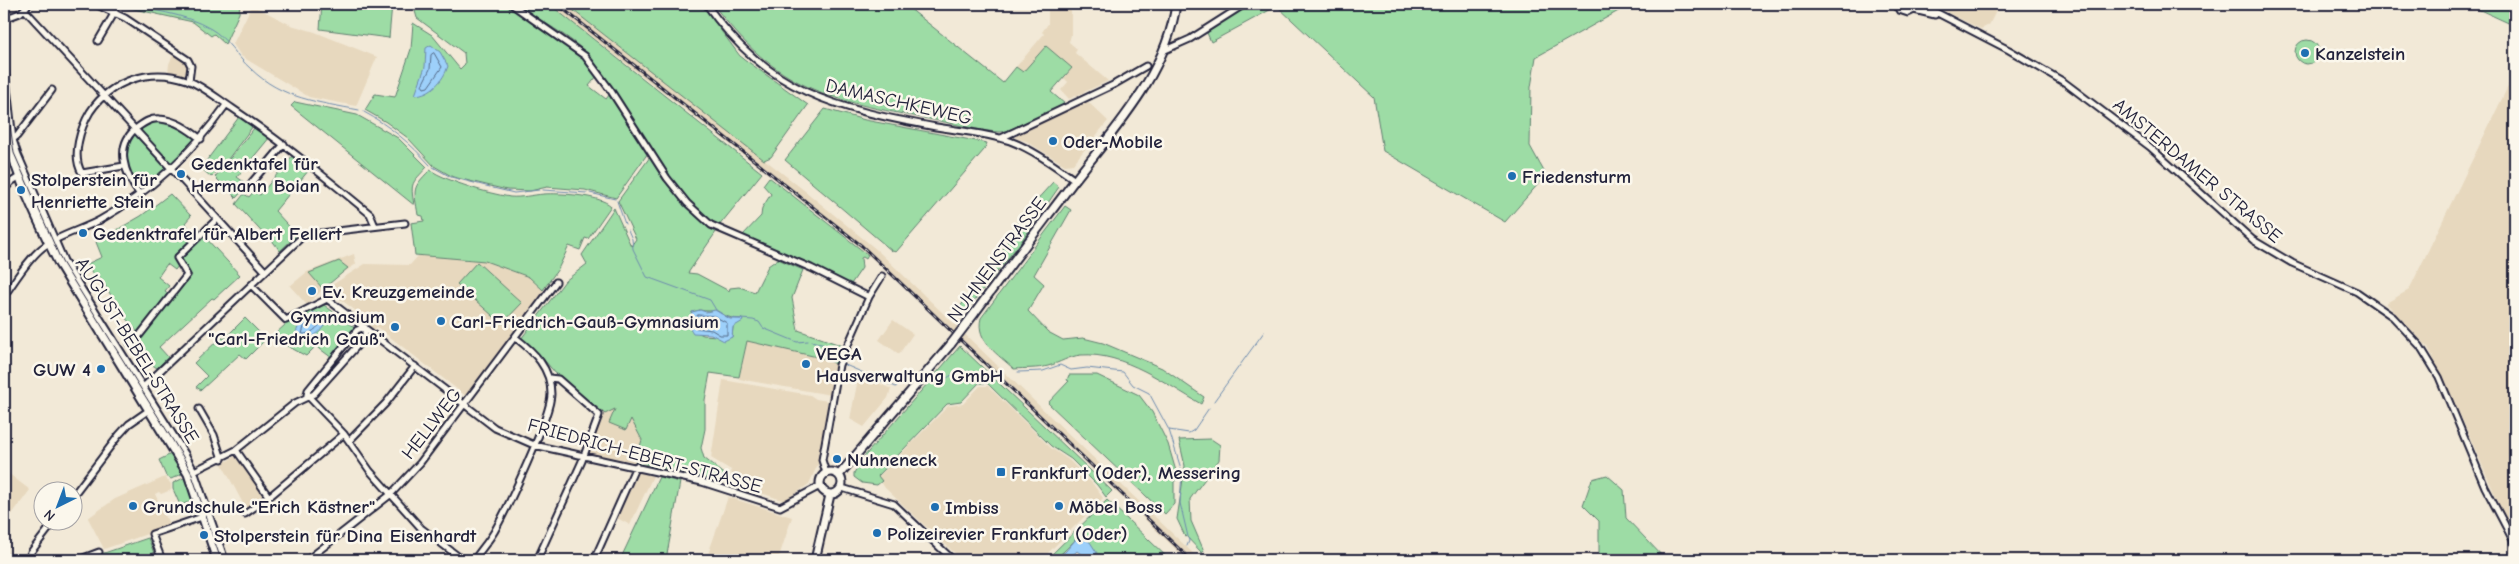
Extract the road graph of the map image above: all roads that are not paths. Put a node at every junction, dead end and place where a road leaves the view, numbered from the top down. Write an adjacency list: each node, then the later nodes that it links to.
1 (29, 4): 9 (street)
2 (95, 4): 11 (street)
3 (512, 4): 45 (street)
4 (706, 4): 25 (street, DAMASCHKEWEG)
5 (1176, 4): 15 (main road, NUHNENSTRASSE)
6 (1245, 4): 15 (street)
7 (1896, 4): 10 (street, AMSTERDAMER STRASSE)
8 (1919, 4): 10 (street); 12 (street, AMSTERDAMER STRASSE)
9 (25, 10): 13 (street); 20 (street)
10 (1914, 10): 12 (street, AMSTERDAMER STRASSE)
11 (115, 12): 14 (street); 18 (street)
12 (1943, 17): 75 (street, AMSTERDAMER STRASSE)
13 (4, 19)
14 (98, 41)
15 (1163, 51): 32 (main road, NUHNENSTRASSE)
16 (1146, 66): 25 (street)
17 (4, 70): 27 (main road, AUGUST-BEBEL-STRASSE)
18 (190, 82): 20 (street); 21 (street)
19 (52, 90): 27 (street)
20 (104, 96): 24 (street); 29 (street)
21 (226, 105): 26 (street); 28 (street)
22 (4, 115): 23 (main road, AUGUST-BEBEL-STRASSE)
23 (4, 124): 27 (main road, AUGUST-BEBEL-STRASSE)
24 (135, 129): 26 (street); 29 (street); 30 (street)
25 (1001, 138): 32 (street, DAMASCHKEWEG)
26 (201, 139): 30 (street)
27 (8, 141): 31 (main road, AUGUST-BEBEL-STRASSE)
28 (284, 144): 33 (street); 38 (street)
29 (124, 166): 35 (street)
30 (172, 170): 35 (street); 36 (street)
31 (23, 174): 34 (street); 39 (main road, AUGUST-BEBEL-STRASSE)
32 (1075, 180): 65 (main road, NUHNENSTRASSE, bridge)
33 (252, 182)
34 (4, 190)
35 (140, 195): 39 (street)
36 (217, 219): 40 (street); 48 (street)
37 (405, 223): 38 (street)
38 (375, 226): 40 (street)
39 (51, 242): 44 (street); 51 (main road, AUGUST-BEBEL-STRASSE)
40 (265, 271): 43 (street)
41 (882, 276): 45 (street)
42 (556, 282): 47 (street, HELLWEG)
43 (251, 284): 46 (street, FRIEDRICH-EBERT-STRASSE); 51 (street)
44 (4, 296)
45 (869, 297): 64 (street)
46 (365, 327): 49 (street, FRIEDRICH-EBERT-STRASSE); 52 (street); 52 (street)
47 (516, 338): 50 (street); 53 (street, HELLWEG)
48 (130, 343)
49 (415, 366): 53 (street, FRIEDRICH-EBERT-STRASSE); 57 (street)
50 (549, 378): 58 (street); 60 (street)
51 (140, 390): 54 (main road, AUGUST-BEBEL-STRASSE)
52 (307, 395): 56 (street); 59 (street)
53 (465, 404): 58 (street, FRIEDRICH-EBERT-STRASSE); 69 (street, HELLWEG)
54 (152, 408): 63 (main road, AUGUST-BEBEL-STRASSE); 66 (street)
55 (199, 409): 61 (street)
56 (344, 434): 57 (street); 71 (street)
57 (349, 441): 69 (street)
58 (534, 445): 60 (street, FRIEDRICH-EBERT-STRASSE); 84 (street)
59 (236, 450): 61 (street); 71 (street)
60 (583, 457): 62 (street, FRIEDRICH-EBERT-STRASSE); 85 (street)
61 (222, 459): 63 (street)
62 (636, 466): 67 (street, FRIEDRICH-EBERT-STRASSE); 86 (street)
63 (190, 472): 73 (main road, AUGUST-BEBEL-STRASSE)
64 (826, 473): 65 (main road); 67 (main road)
65 (839, 475): 68 (main road)
66 (82, 484)
67 (820, 486): 70 (main road)
68 (842, 488): 70 (main road); 88 (street)
69 (390, 495): 82 (street, HELLWEG); 83 (street)
70 (830, 495): 87 (main road)
71 (269, 497): 72 (street)
72 (245, 514)
73 (205, 516): 77 (street); 80 (main road, AUGUST-BEBEL-STRASSE); 81 (main road, AUGUST-BEBEL-STRASSE)
74 (46, 532): 78 (street)
75 (2515, 544)
76 (99, 552): 79 (street)
77 (162, 559)
78 (28, 560)
79 (78, 560)
80 (218, 560)
81 (224, 560)
82 (307, 560)
83 (463, 560)
84 (474, 560)
85 (537, 560)
86 (594, 560)
87 (816, 560)
88 (953, 560)

